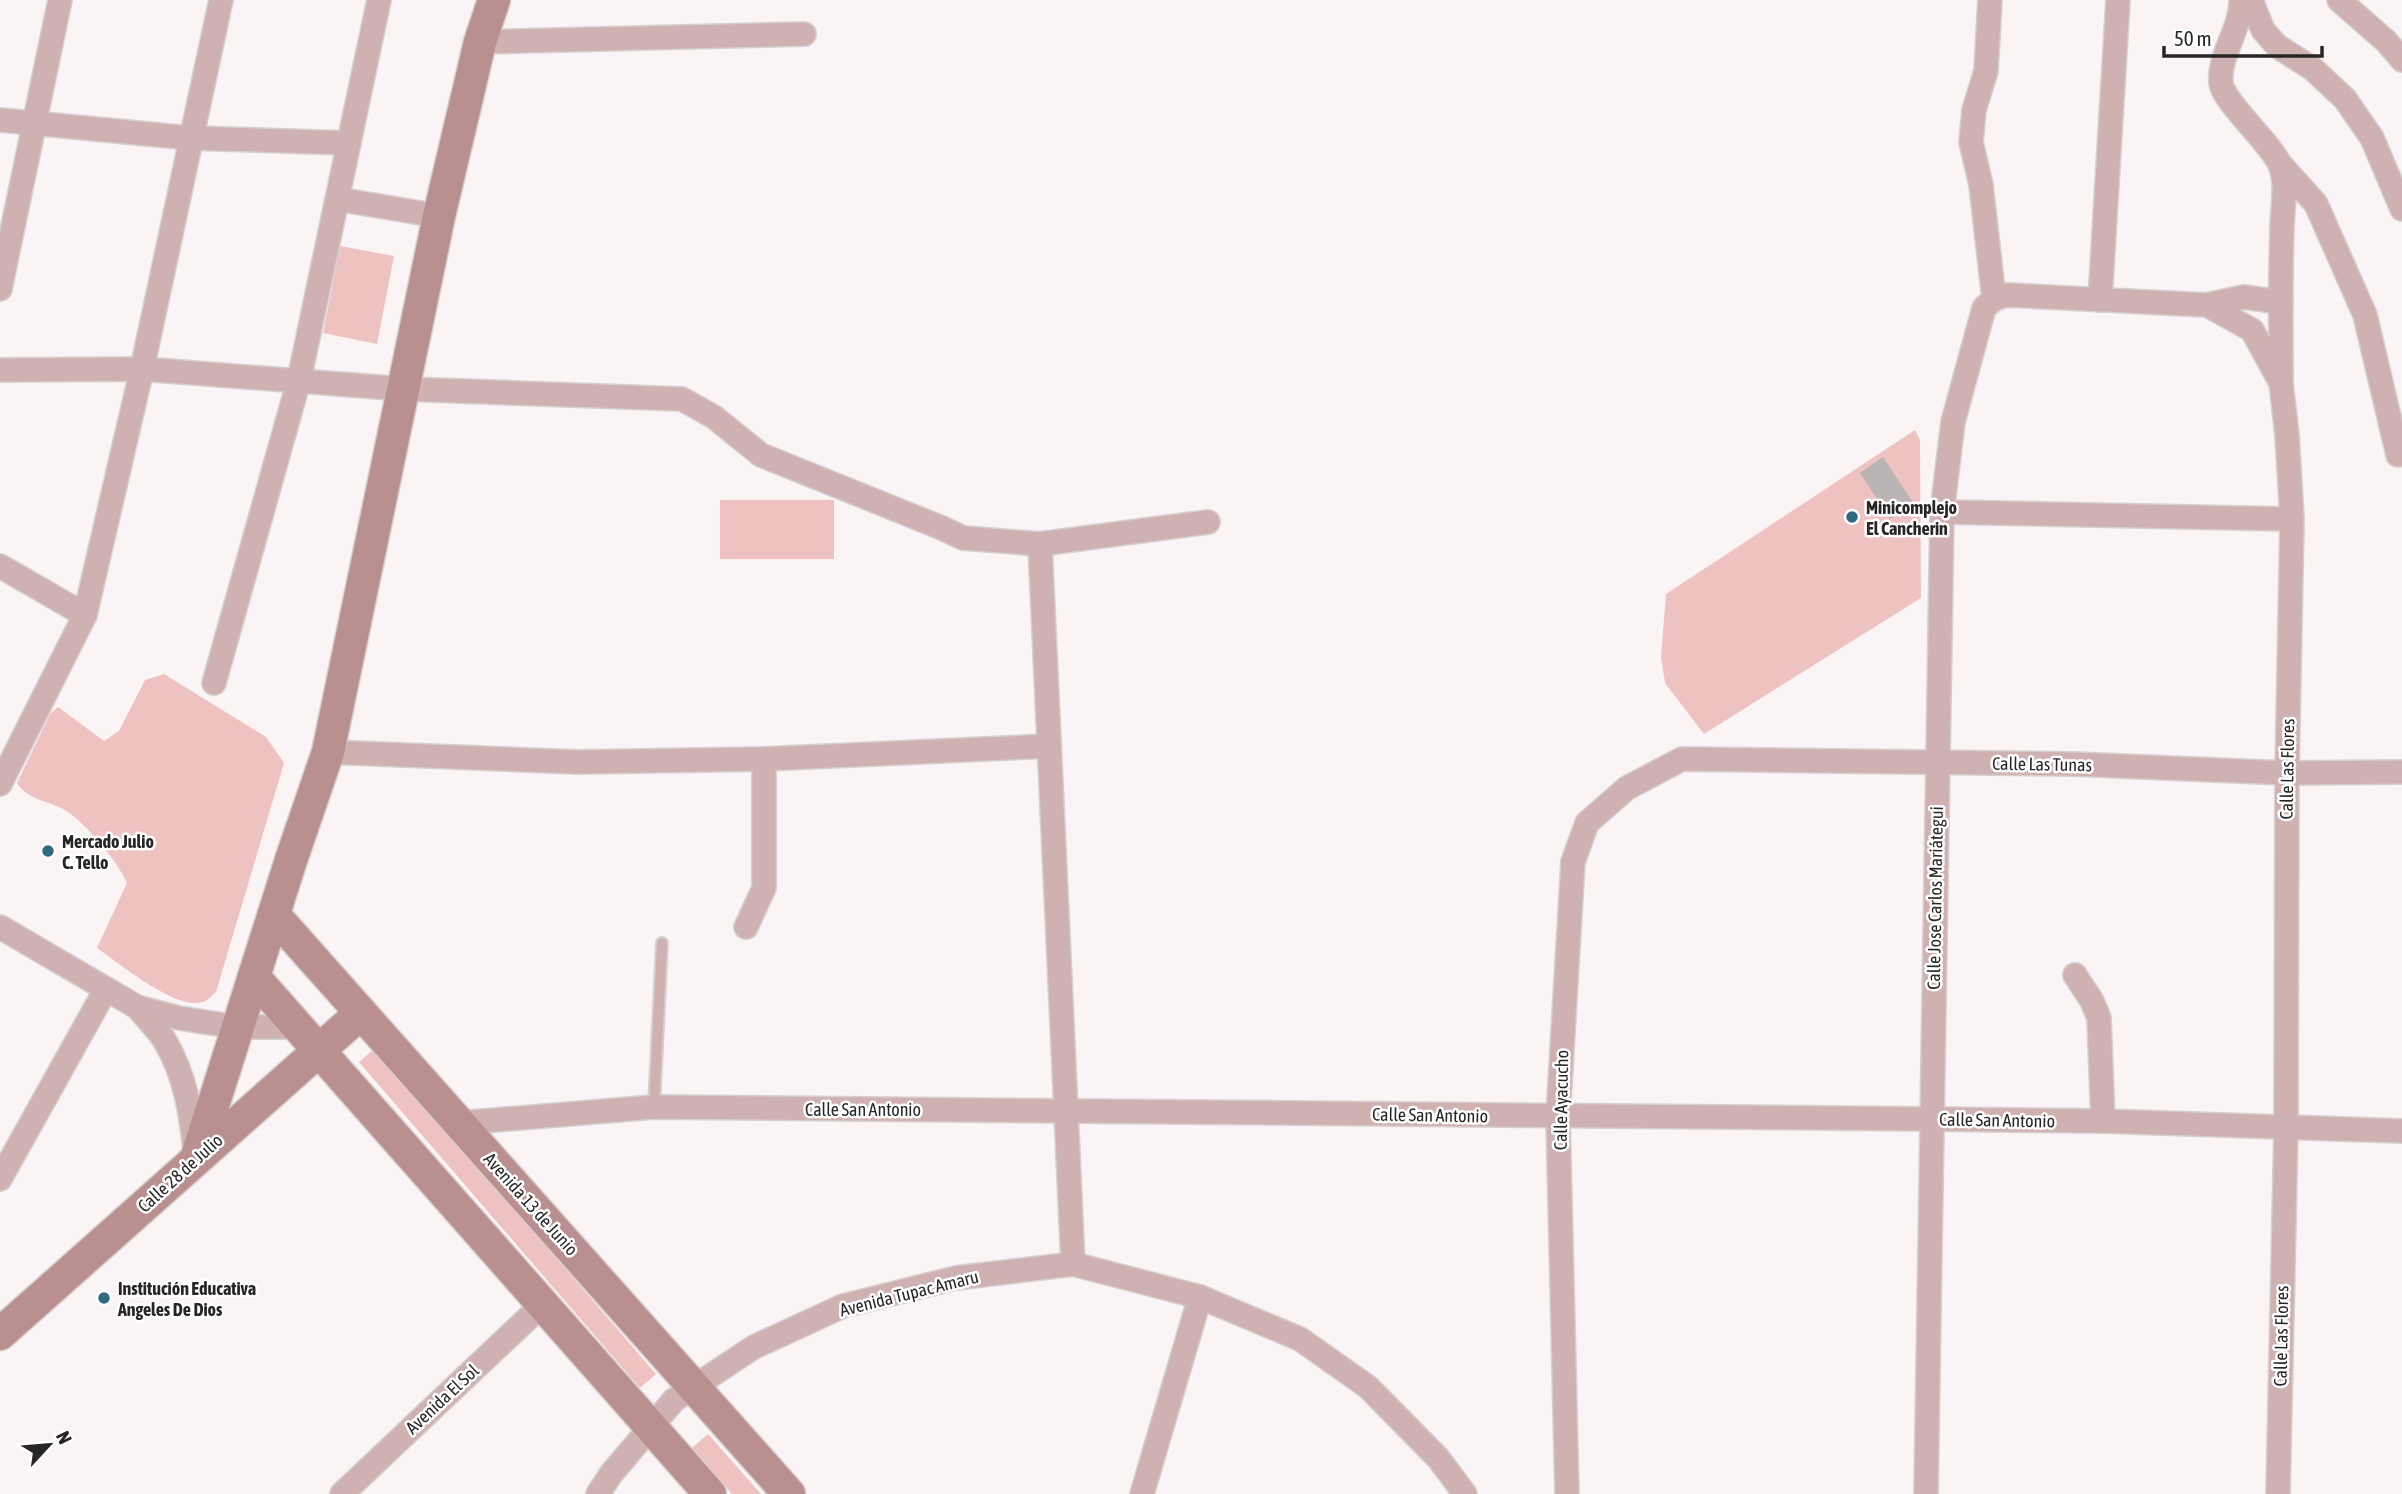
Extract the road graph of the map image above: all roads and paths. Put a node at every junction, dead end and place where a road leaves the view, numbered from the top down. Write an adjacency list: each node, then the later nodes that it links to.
1 (60, 0): 14 (street)
2 (221, 0): 15 (street)
3 (379, 0): 16 (street)
4 (494, 0): 11 (street)
5 (1990, 0): 24 (street)
6 (2118, 0): 22 (street)
7 (2241, 0): 17 (street)
8 (2251, 0): 19 (street)
9 (2339, 0): 12 (street)
10 (804, 34): 11 (street)
11 (480, 42): 20 (street)
12 (2402, 60)
13 (0, 120): 14 (street)
14 (34, 121): 15 (street); 21 (street)
15 (190, 138): 16 (street); 26 (street)
16 (349, 143): 18 (street)
17 (2280, 164): 23 (street); 31 (street)
18 (337, 199): 20 (street); 28 (street)
19 (2402, 209)
20 (439, 216): 30 (street)
21 (0, 289)
22 (2100, 300): 24 (street, Calle Las Flores); 25 (street, Calle Las Flores)
23 (2281, 302): 25 (street); 29 (street)
24 (1989, 303): 32 (street, Calle Jose Carlos Mariátegui)
25 (2207, 304): 29 (street, Calle Las Flores)
26 (142, 369): 27 (street); 28 (street); 37 (street)
27 (0, 370)
28 (299, 380): 30 (street); 38 (street)
29 (2281, 383): 33 (street, Calle Las Flores)
30 (404, 389): 35 (street); 40 (street)
31 (2398, 455)
32 (1942, 512): 33 (street); 43 (street, Calle Jose Carlos Mariátegui)
33 (2292, 519): 45 (street, Calle Las Flores)
34 (1208, 522): 35 (street)
35 (1040, 544): 39 (street)
36 (0, 566): 37 (street)
37 (85, 615): 46 (street)
38 (214, 683)
39 (1049, 746): 41 (street); 60 (street)
40 (328, 752): 41 (street); 47 (street)
41 (764, 759): 49 (street)
42 (1682, 759): 43 (street, Calle Las Tunas); 61 (street, Calle Ayacucho)
43 (1937, 761): 45 (street, Calle Las Tunas); 62 (street, Calle Jose Carlos Mariátegui)
44 (2402, 772): 45 (street, Calle Las Tunas)
45 (2287, 773): 65 (street, Calle Las Flores)
46 (0, 783)
47 (274, 915): 52 (street); 55 (street, Avenida 13 de Junio)
48 (0, 927): 53 (street)
49 (746, 927)
50 (662, 943): 59 (lane)
51 (2075, 975): 63 (street)
52 (254, 977): 56 (street); 57 (street)
53 (106, 989): 54 (street); 68 (street)
54 (137, 1007): 56 (street); 67 (street)
55 (361, 1013): 58 (street, Calle 28 de Julio); 64 (street, Avenida 13 de Junio)
56 (237, 1027): 57 (street); 67 (street)
57 (297, 1027): 58 (street)
58 (318, 1050): 67 (street, Calle 28 de Julio); 71 (street)
59 (654, 1107): 60 (street, Calle San Antonio); 64 (street, Calle San Antonio)
60 (1066, 1110): 61 (street, Calle San Antonio); 69 (street)
61 (1558, 1117): 62 (street, Calle San Antonio); 81 (street, Calle Ayacucho)
62 (1930, 1119): 63 (street, Calle San Antonio); 82 (street, Calle Jose Carlos Mariátegui)
63 (2103, 1121): 65 (street, Calle San Antonio)
64 (459, 1123): 73 (street, Avenida 13 de Junio)
65 (2286, 1128): 66 (street, Calle San Antonio); 83 (street, Calle Las Flores)
66 (2402, 1131)
67 (196, 1159): 72 (street, Calle 28 de Julio)
68 (0, 1179)
69 (1073, 1265): 70 (street, Avenida Tupac Amaru); 73 (street, Avenida Tupac Amaru)
70 (1200, 1297): 79 (street); 80 (street, Avenida Tupac Amaru)
71 (542, 1304): 74 (street); 75 (street, Avenida El Sol)
72 (0, 1334)
73 (694, 1387): 74 (street, Avenida Tupac Amaru); 78 (street, Avenida 13 de Junio)
74 (651, 1427): 76 (street, Avenida Tupac Amaru); 77 (street)
75 (342, 1494)
76 (598, 1494)
77 (710, 1494)
78 (789, 1494)
79 (1142, 1494)
80 (1465, 1494)
81 (1567, 1494)
82 (1926, 1494)
83 (2278, 1494)

